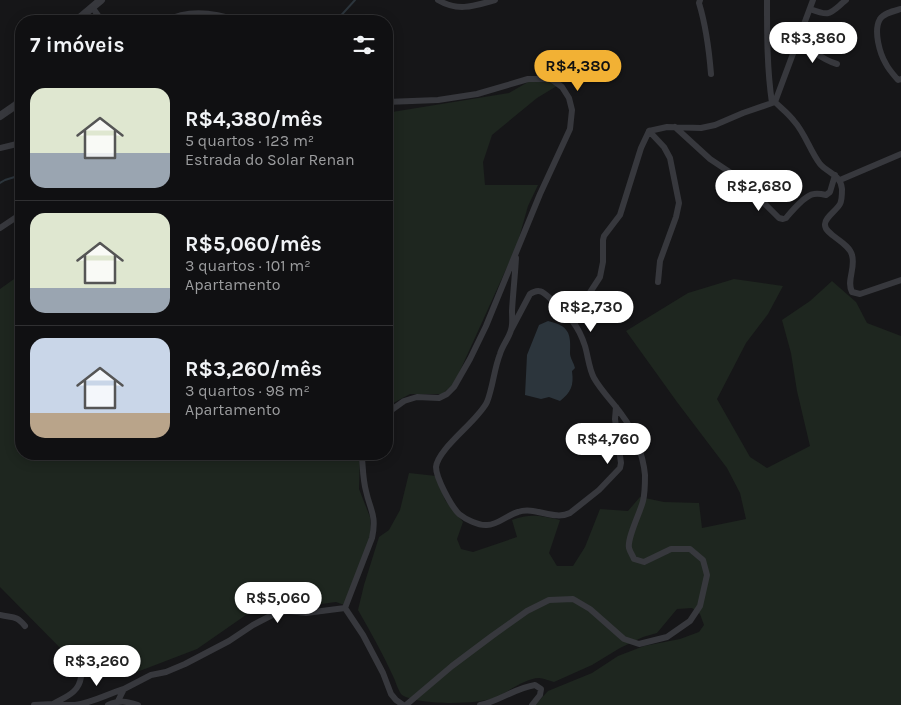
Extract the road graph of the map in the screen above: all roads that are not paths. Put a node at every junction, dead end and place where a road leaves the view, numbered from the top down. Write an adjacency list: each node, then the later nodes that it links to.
1 (101, 0): 8 (street)
2 (438, 0): 3 (street)
3 (495, 0)
4 (700, 0): 17 (street)
5 (768, 0): 20 (street)
6 (813, 0): 9 (street)
7 (846, 0): 9 (street)
8 (92, 7): 11 (street); 12 (street)
9 (810, 9): 15 (street)
10 (901, 9): 18 (street)
11 (83, 15)
12 (98, 15)
13 (182, 15): 14 (street)
14 (212, 15)
15 (798, 42): 16 (street); 20 (street)
16 (837, 64)
17 (711, 74)
18 (901, 79)
19 (393, 103): 31 (street)
20 (774, 103): 23 (street); 28 (street)
21 (15, 106): 22 (street)
22 (0, 116)
23 (675, 127): 24 (street); 28 (street)
24 (649, 131): 33 (street); 34 (street)
25 (15, 144): 26 (street)
26 (0, 148)
27 (901, 154): 28 (street)
28 (837, 178): 32 (street)
29 (15, 218): 30 (street)
30 (0, 228)
31 (517, 250): 35 (street); 37 (street)
32 (901, 280)
33 (658, 282)
34 (575, 323): 35 (street); 36 (street)
35 (511, 330): 36 (street)
36 (616, 407): 50 (street)
37 (393, 409)
38 (362, 460): 39 (street)
39 (345, 608): 43 (street); 50 (street)
40 (0, 615): 41 (street)
41 (25, 626)
42 (82, 677): 45 (street)
43 (124, 689): 44 (street); 47 (street)
44 (118, 701): 48 (street); 49 (street)
45 (53, 704): 46 (street); 47 (street)
46 (34, 705)
47 (75, 705)
48 (108, 705)
49 (138, 705)
50 (404, 705)
51 (480, 705): 52 (street)
52 (532, 705)

